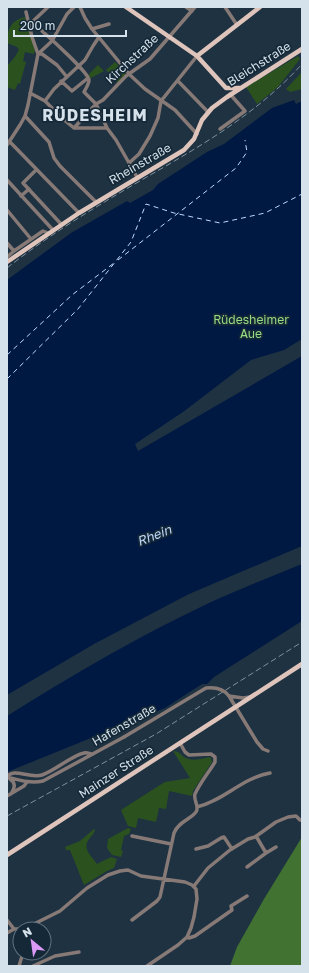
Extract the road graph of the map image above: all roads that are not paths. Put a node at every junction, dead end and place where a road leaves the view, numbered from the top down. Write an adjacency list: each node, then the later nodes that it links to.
1 (48, 7): 12 (street)
2 (74, 7): 18 (street)
3 (80, 7): 14 (street)
4 (126, 7): 17 (main road)
5 (186, 7): 9 (street)
6 (195, 7): 9 (street, Kirchstraße)
7 (225, 7): 13 (street)
8 (260, 7): 13 (main road)
9 (192, 11): 17 (street, Kirchstraße)
10 (26, 14): 12 (street)
11 (109, 24): 14 (street)
12 (29, 25): 20 (street)
13 (237, 25): 21 (main road)
14 (92, 29): 16 (street)
15 (42, 31): 18 (street)
16 (99, 37): 22 (street); 23 (street)
17 (170, 37): 21 (main road); 23 (street, Kirchstraße)
18 (52, 41): 20 (street); 22 (street)
19 (302, 49): 29 (main road, Bleichstraße)
20 (38, 54): 24 (street); 30 (street)
21 (197, 56): 27 (street); 28 (main road)
22 (79, 66): 24 (street); 25 (street)
23 (129, 74): 33 (street); 34 (street, Kirchstraße)
24 (67, 76): 26 (street)
25 (88, 78): 26 (street); 34 (street)
26 (61, 81): 32 (street)
27 (178, 81): 33 (street); 35 (street)
28 (226, 88): 29 (main road); 31 (main road)
29 (240, 88): 31 (main road, Bleichstraße)
30 (30, 93): 32 (street); 36 (street)
31 (228, 96): 35 (main road, Rheinstraße); 39 (street)
32 (45, 101): 37 (street)
33 (161, 101): 40 (street); 42 (street)
34 (96, 104): 37 (street, Kirchstraße); 38 (street)
35 (208, 112): 40 (main road, Rheinstraße)
36 (24, 116): 41 (street); 48 (street)
37 (74, 128): 38 (street)
38 (107, 128): 42 (street)
39 (220, 129)
40 (197, 134): 44 (main road, Rheinstraße)
41 (8, 144): 43 (street)
42 (129, 163): 44 (street)
43 (36, 170): 46 (street); 50 (street)
44 (137, 178): 48 (main road, Rheinstraße)
45 (7, 180): 47 (street)
46 (28, 189): 47 (street); 51 (street)
47 (21, 196): 52 (street)
48 (96, 202): 50 (main road, Rheinstraße)
49 (7, 210): 54 (street)
50 (79, 213): 51 (main road, Rheinstraße)
51 (62, 224): 52 (main road, Rheinstraße)
52 (53, 230): 53 (main road, Rheinstraße)
53 (48, 233): 54 (street, Rheinstraße); 58 (main road, Rheinstraße)
54 (31, 239): 56 (street, Rheinstraße)
55 (7, 243): 56 (street)
56 (14, 251): 57 (street, Rheinstraße)
57 (7, 257)
58 (7, 262)
59 (302, 664): 61 (main road, Mainzer Straße)
60 (229, 696): 61 (street, Hafenstraße); 62 (street); 65 (street, Hafenstraße, bridge)
61 (251, 697): 62 (main road, Mainzer Straße)
62 (236, 707): 63 (main road, Mainzer Straße); 64 (street)
63 (180, 743): 70 (street); 79 (main road, Mainzer Straße)
64 (268, 751)
65 (93, 754): 67 (street); 68 (street, Hafenstraße)
66 (270, 773): 70 (street)
67 (7, 777): 68 (street, Hafenstraße); 69 (street)
68 (27, 782): 69 (street)
69 (9, 796)
70 (197, 807): 74 (street)
71 (300, 820): 73 (street)
72 (132, 836): 74 (street)
73 (256, 836): 77 (street); 78 (street)
74 (171, 844): 81 (street)
75 (276, 847): 78 (street)
76 (196, 849): 77 (street)
77 (232, 849): 82 (street)
78 (266, 852): 80 (street)
79 (7, 855)
80 (247, 867)
81 (164, 879): 82 (street); 84 (street); 85 (street)
82 (194, 886): 86 (street)
83 (247, 896): 86 (street)
84 (132, 920)
85 (40, 921)
86 (187, 937): 89 (street)
87 (79, 952): 88 (street)
88 (33, 966)
89 (147, 966)

